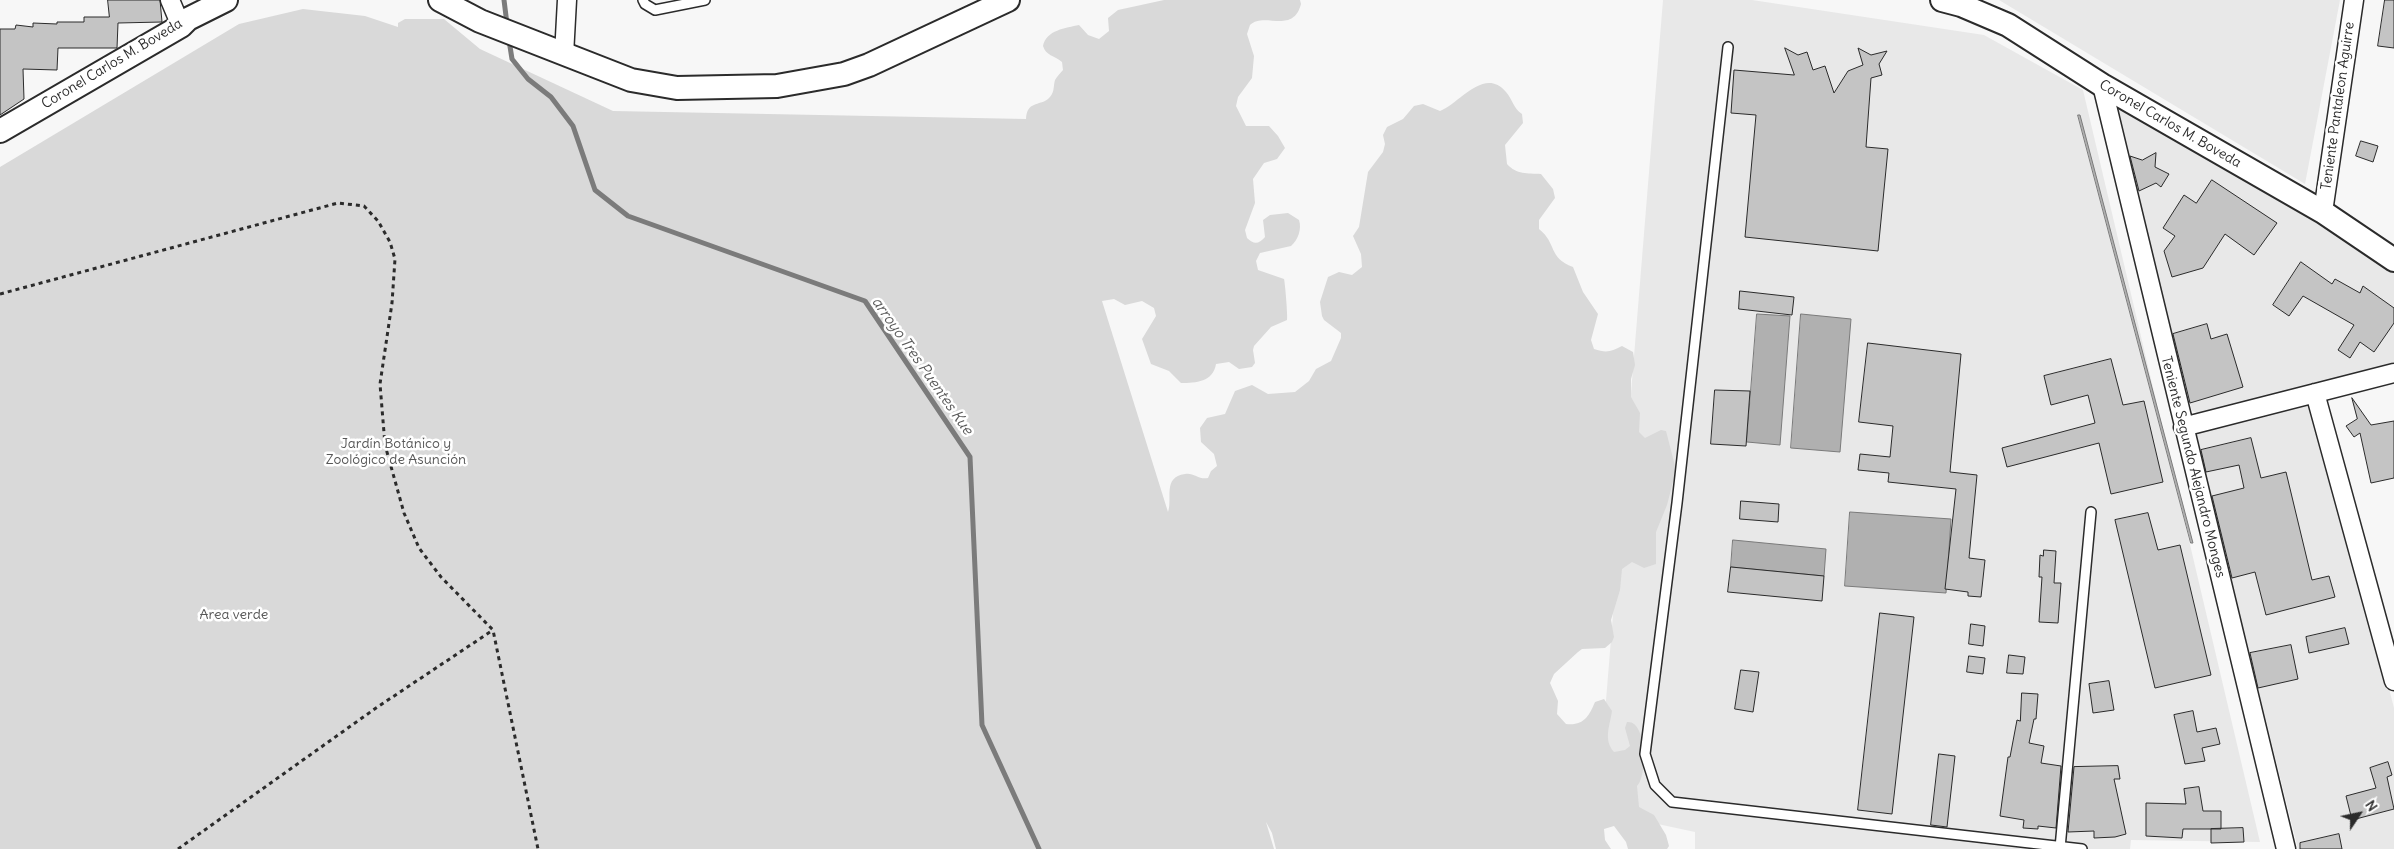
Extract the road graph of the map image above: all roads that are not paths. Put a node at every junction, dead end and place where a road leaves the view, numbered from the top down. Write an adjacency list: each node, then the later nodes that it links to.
1 (170, 0): 10 (street)
2 (226, 0): 10 (street, Coronel Carlos M. Boveda)
3 (440, 0): 12 (street)
4 (567, 0): 12 (street)
5 (643, 0): 6 (lane)
6 (705, 0)
7 (1008, 0): 12 (street)
8 (1942, 0): 13 (street, Coronel Carlos M. Boveda)
9 (2354, 0): 15 (street, Teniente Pantaleon Aguirre)
10 (181, 26): 14 (street, Coronel Carlos M. Boveda)
11 (1728, 47): 22 (lane)
12 (564, 55)
13 (2102, 85): 15 (street, Coronel Carlos M. Boveda); 19 (street, Teniente Segundo Alejandro Monges)
14 (0, 131)
15 (2323, 212): 16 (street, Coronel Carlos M. Boveda)
16 (2394, 260)
17 (2394, 373): 18 (street)
18 (2315, 392): 19 (street); 21 (street)
19 (2183, 427): 24 (street, Teniente Segundo Alejandro Monges)
20 (2091, 512): 22 (lane)
21 (2394, 681)
22 (2060, 848): 23 (lane)
23 (2082, 849)
24 (2286, 849)

